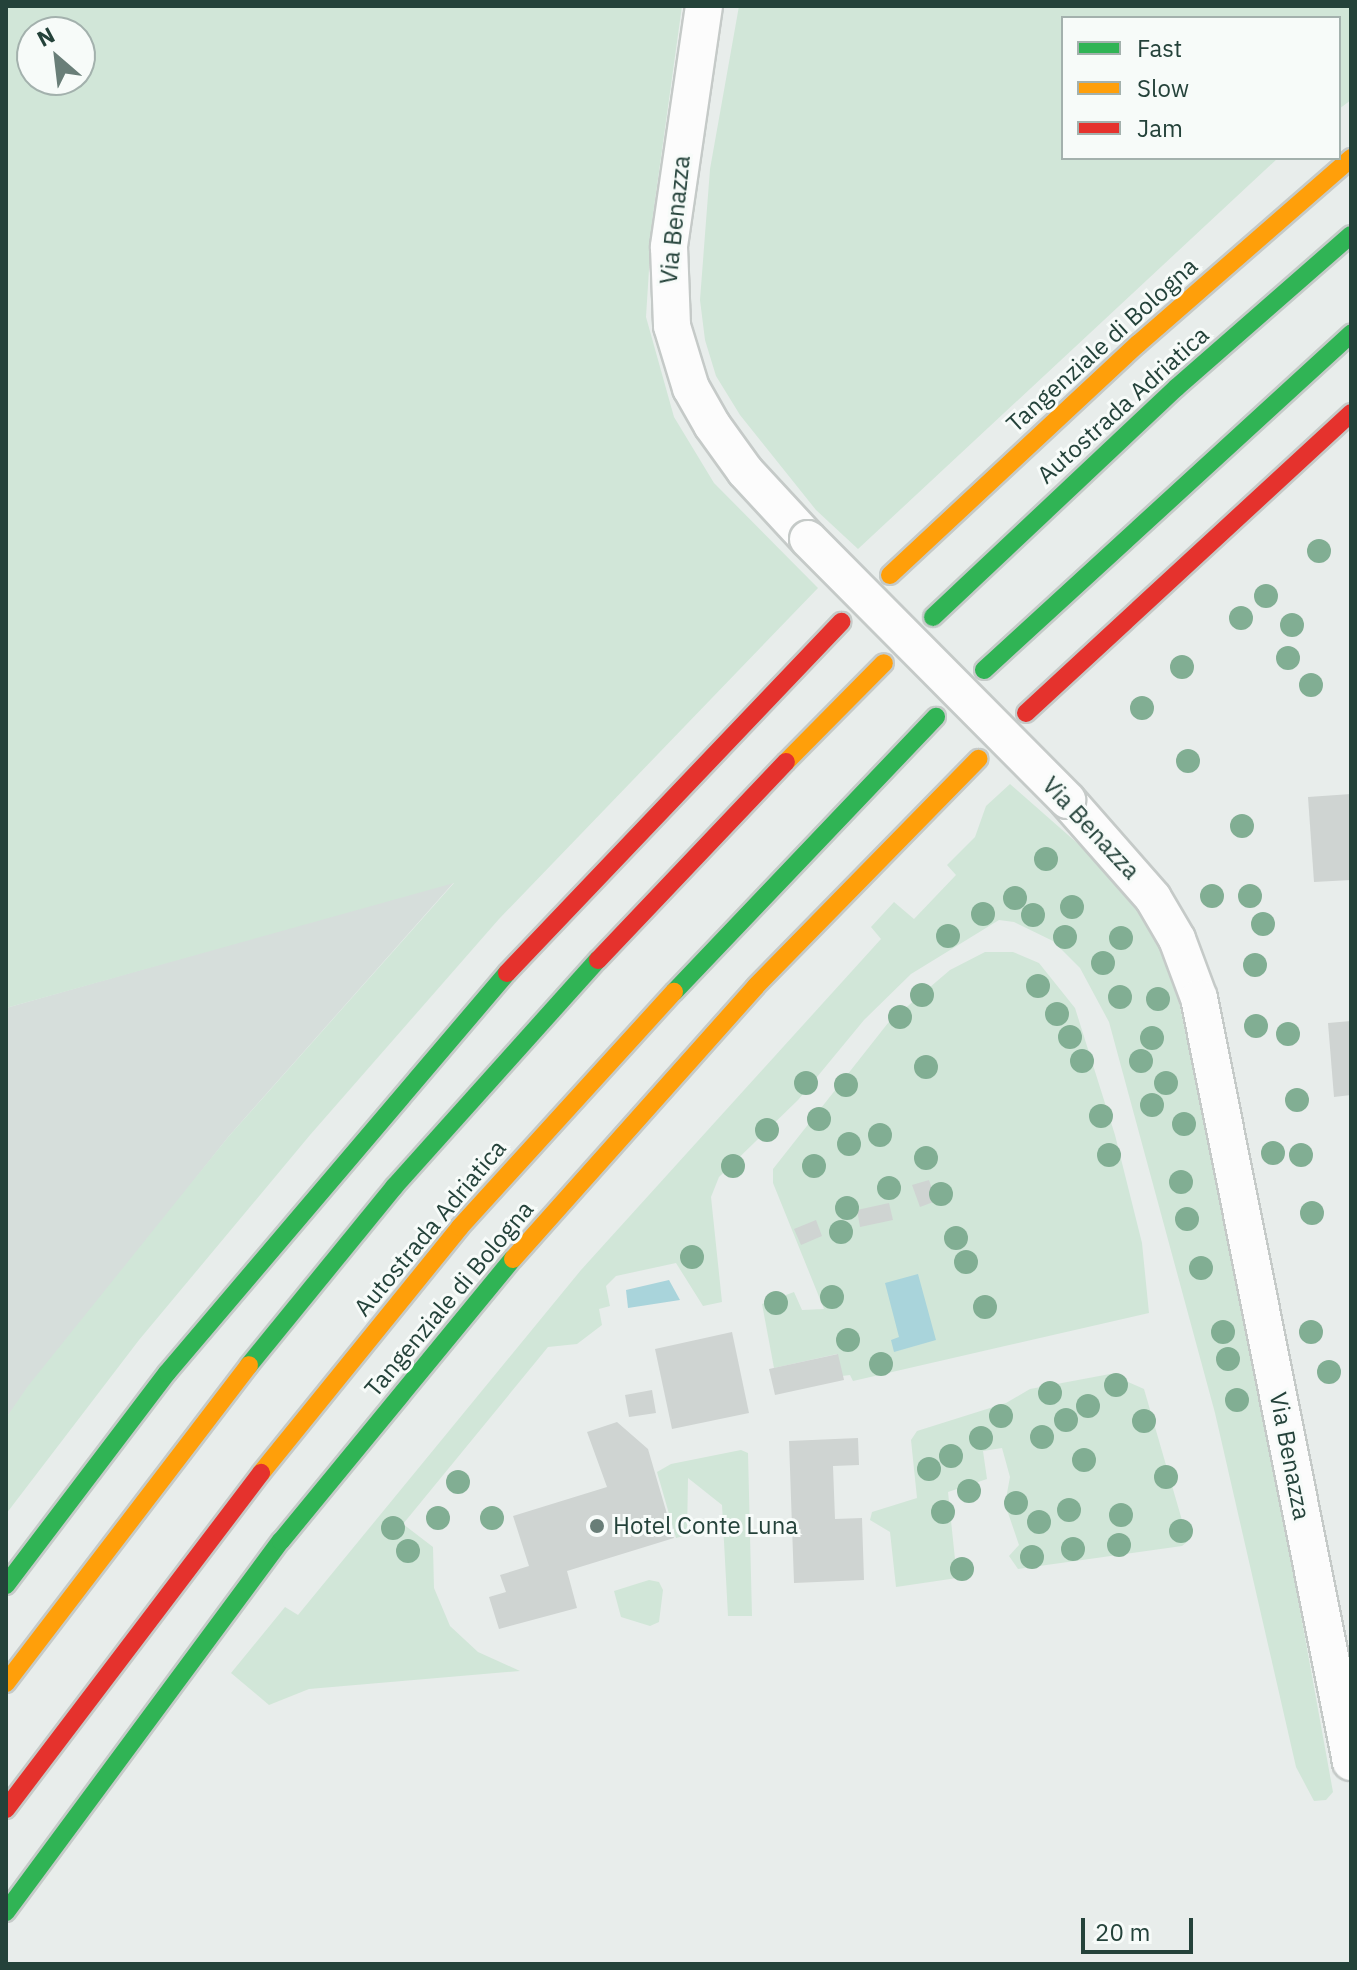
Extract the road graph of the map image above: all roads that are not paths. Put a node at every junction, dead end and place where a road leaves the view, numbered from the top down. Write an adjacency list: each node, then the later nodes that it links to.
1 (704, 6): 16 (street, Via Benazza, bridge)
2 (1351, 158): 6 (highway, Tangenziale di Bologna)
3 (1351, 235): 7 (highway, Autostrada Adriatica)
4 (1351, 334): 10 (highway)
5 (1351, 413): 11 (highway)
6 (890, 575)
7 (933, 617)
8 (841, 622): 14 (highway)
9 (884, 663): 15 (highway)
10 (984, 670)
11 (1026, 713)
12 (936, 717): 17 (highway, Autostrada Adriatica)
13 (978, 759): 18 (highway, Tangenziale di Bologna)
14 (6, 1585)
15 (6, 1683)
16 (1351, 1762)
17 (6, 1809)
18 (6, 1912)

